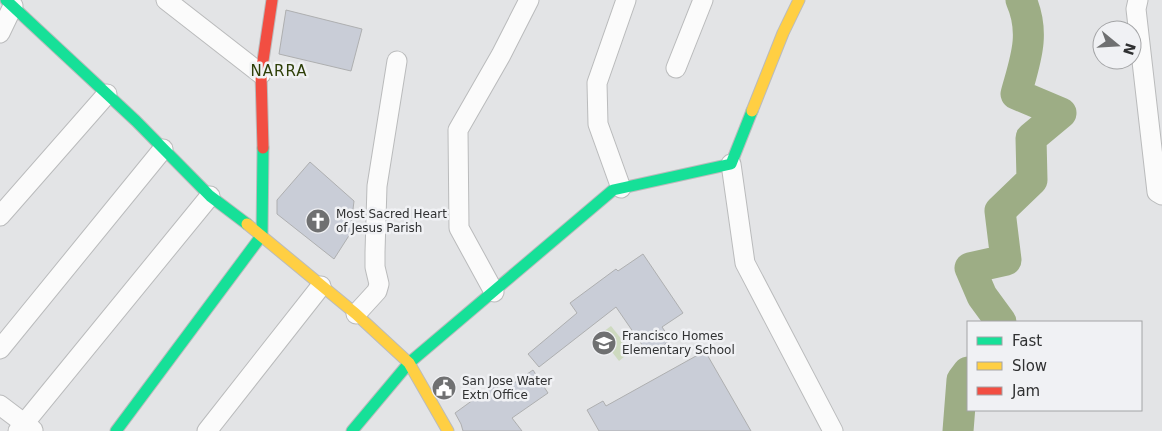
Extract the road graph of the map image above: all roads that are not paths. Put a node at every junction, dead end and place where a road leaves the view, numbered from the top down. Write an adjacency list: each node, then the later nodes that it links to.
1 (166, 0): 12 (street)
2 (272, 0): 12 (street)
3 (528, 0): 22 (street)
4 (626, 0): 16 (street)
5 (703, 0): 11 (street)
6 (799, 0): 15 (street)
7 (1138, 0): 18 (street)
8 (10, 3): 9 (street); 13 (street)
9 (0, 33)
10 (397, 61): 23 (street)
11 (676, 68)
12 (261, 74): 20 (street)
13 (107, 94): 14 (street); 19 (street)
14 (163, 149): 17 (street); 24 (street)
15 (731, 164): 16 (street); 32 (street)
16 (621, 188): 22 (street)
17 (210, 196): 20 (street); 27 (street)
18 (1162, 196)
19 (0, 216)
20 (262, 235): 21 (street); 28 (street)
21 (321, 286): 23 (street); 29 (street)
22 (494, 292): 25 (street)
23 (356, 314): 25 (street)
24 (0, 349)
25 (409, 363): 30 (street); 31 (street)
26 (0, 405): 27 (street)
27 (25, 428)
28 (116, 431)
29 (207, 431)
30 (352, 431)
31 (448, 431)
32 (833, 431)

